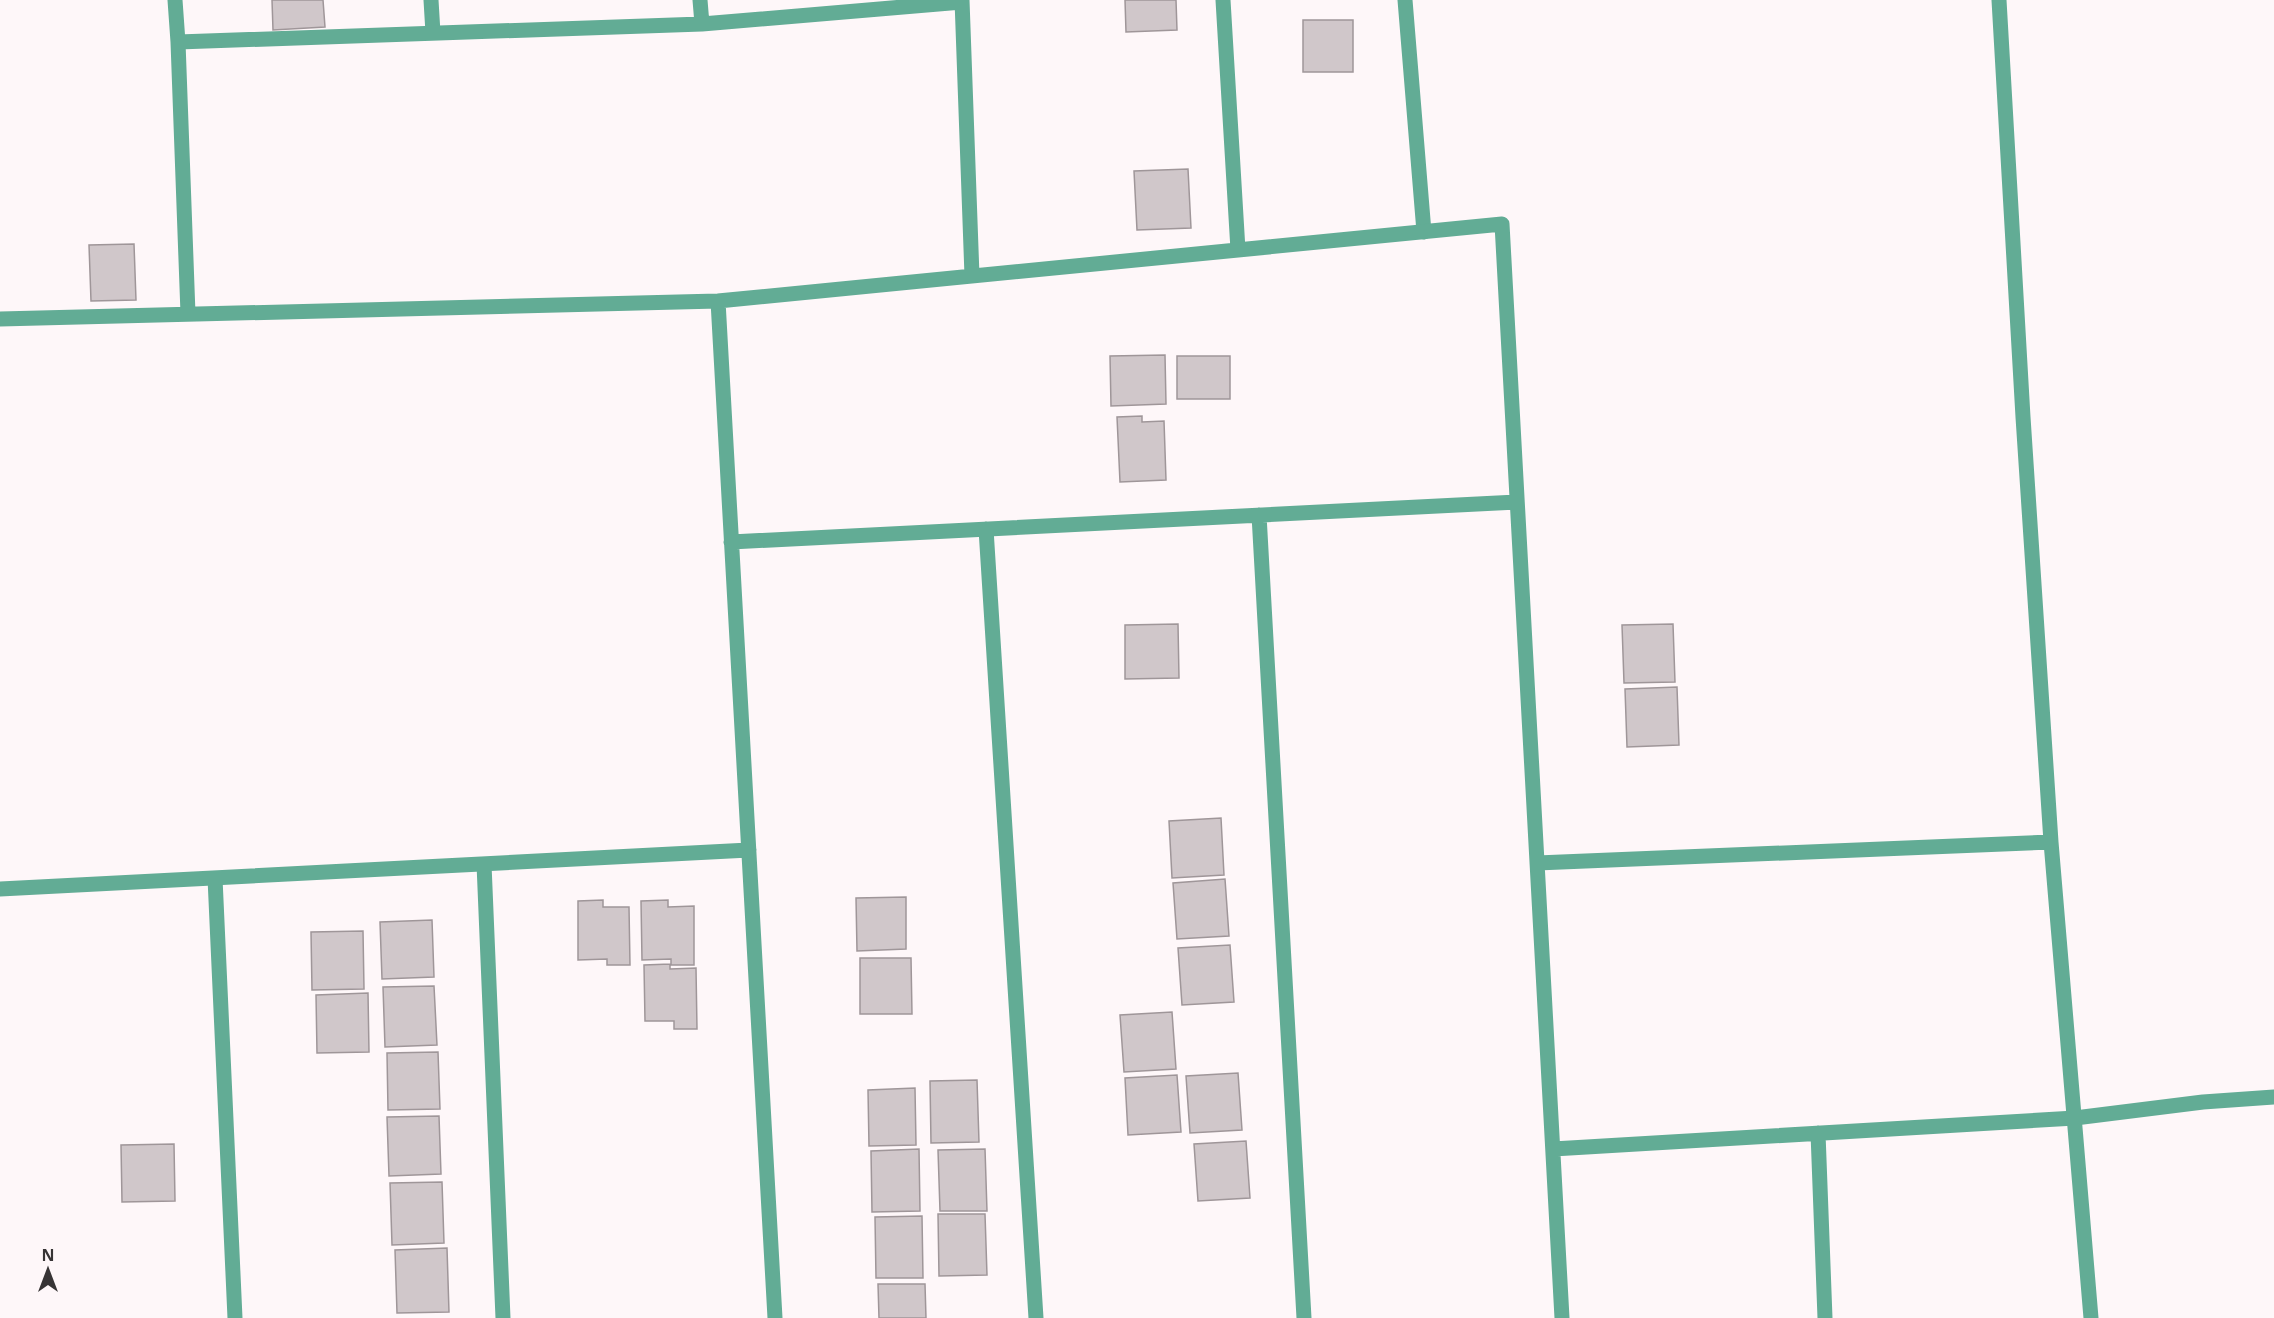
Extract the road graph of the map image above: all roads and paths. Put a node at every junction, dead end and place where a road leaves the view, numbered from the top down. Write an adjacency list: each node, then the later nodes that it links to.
1 (175, 0): 10 (street)
2 (431, 0): 9 (street)
3 (700, 0): 8 (street)
4 (1223, 0): 12 (street)
5 (1405, 0): 11 (street)
6 (2000, 0): 21 (street)
7 (962, 1): 8 (street); 13 (street)
8 (702, 24): 9 (street)
9 (433, 33): 10 (street)
10 (178, 42): 15 (street)
11 (1424, 232): 12 (street); 17 (street)
12 (1238, 250): 13 (street)
13 (972, 276): 14 (street)
14 (718, 301): 15 (street); 20 (street)
15 (188, 314): 16 (street)
16 (0, 319)
17 (1517, 502): 18 (street); 23 (street)
18 (1259, 515): 19 (street); 35 (street)
19 (986, 529): 20 (street); 34 (street)
20 (731, 542): 22 (street)
21 (2051, 842): 23 (street); 28 (street)
22 (748, 850): 24 (street); 33 (street)
23 (1537, 863): 30 (street)
24 (484, 864): 25 (street); 32 (street)
25 (215, 878): 26 (street); 31 (street)
26 (0, 889)
27 (2274, 1097): 28 (street)
28 (2075, 1118): 29 (street); 38 (street)
29 (1818, 1133): 30 (street); 37 (street)
30 (1553, 1149): 36 (street)
31 (235, 1318)
32 (503, 1318)
33 (775, 1318)
34 (1036, 1318)
35 (1304, 1318)
36 (1562, 1318)
37 (1825, 1318)
38 (2091, 1318)

